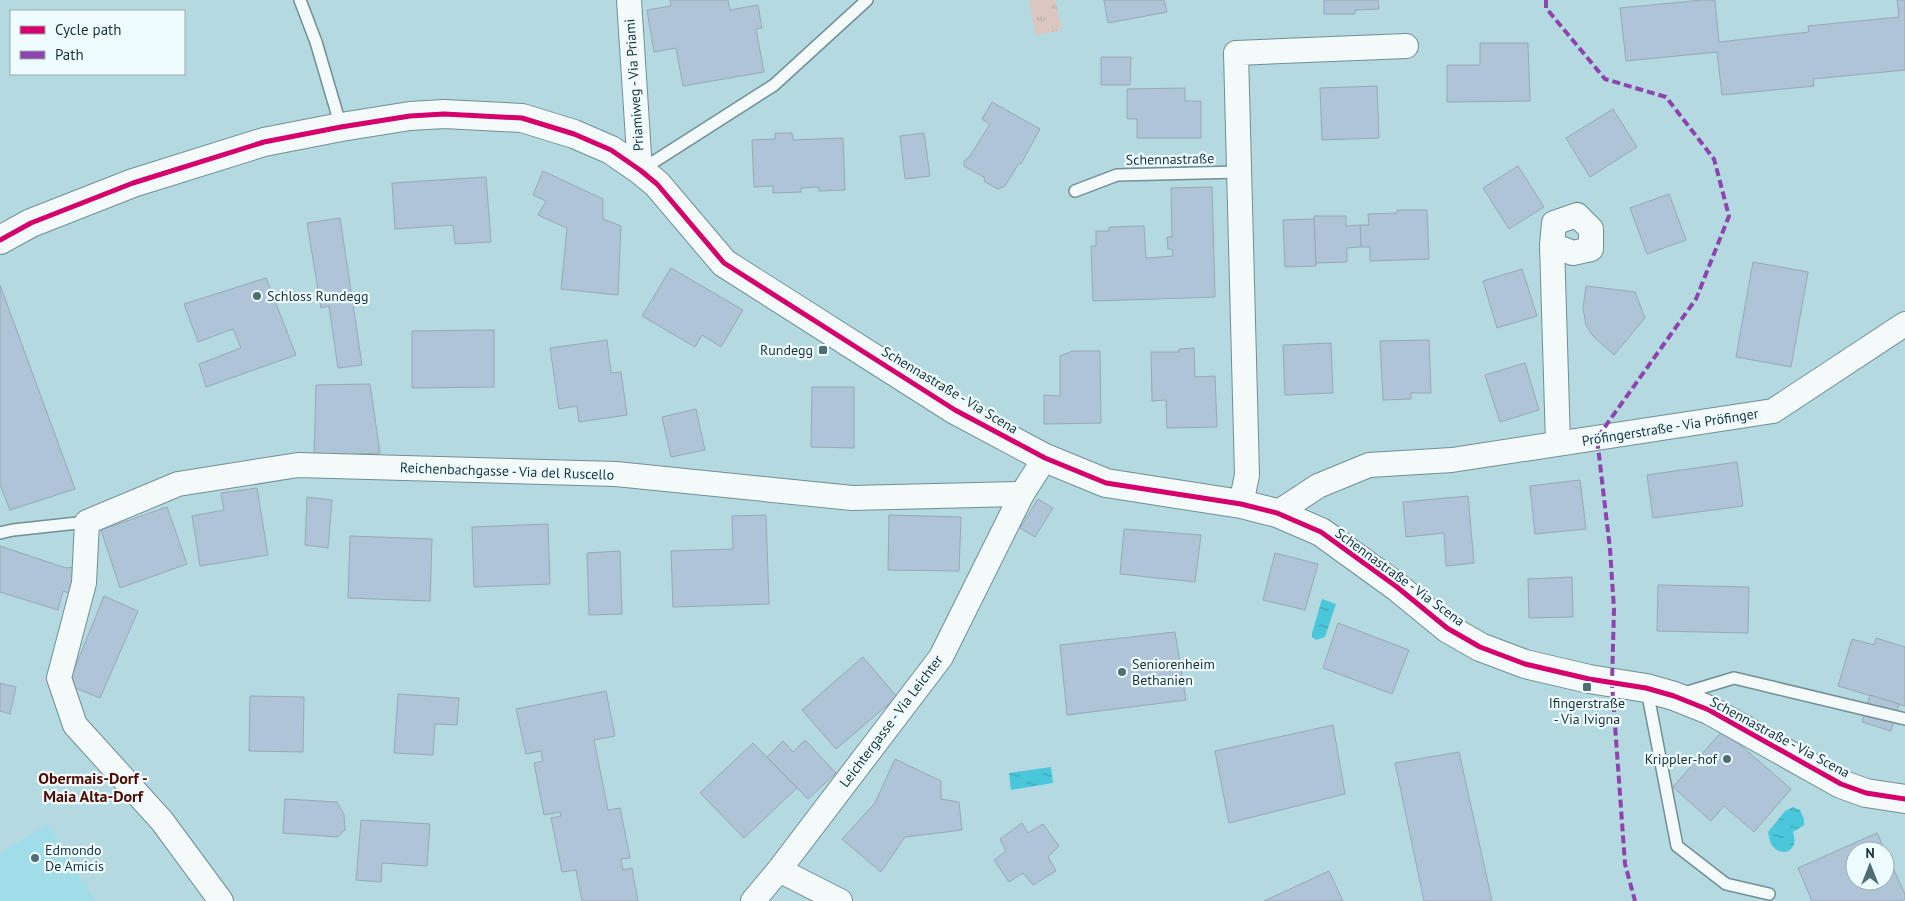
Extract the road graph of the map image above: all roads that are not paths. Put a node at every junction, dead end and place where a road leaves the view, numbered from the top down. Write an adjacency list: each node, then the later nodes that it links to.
1 (300, 0): 5 (lane)
2 (629, 0): 6 (street, Priamiweg - Via Priami)
3 (866, 0): 6 (lane)
4 (1406, 46): 7 (street)
5 (341, 127): 6 (street, Schennastraße - Via Scena); 9 (street, Schennastraße - Via Scena)
6 (640, 170): 13 (street, Schennastraße - Via Scena)
7 (1239, 172): 8 (lane, Schennastraße); 15 (street)
8 (1075, 191)
9 (0, 240)
10 (1552, 245): 12 (street)
11 (1905, 324): 12 (street, Pröfingerstraße - Via Pröfinger)
12 (1558, 443): 16 (street, Pröfingerstraße - Via Pröfinger)
13 (1045, 458): 14 (street, Leichtergasse - Via Leichter); 15 (street, Schennastraße - Via Scena)
14 (1022, 494): 17 (street, Reichenbachgasse - Via del Ruscello); 23 (street, Leichtergasse - Via Leichter)
15 (1241, 504): 16 (street, Schennastraße - Via Scena)
16 (1277, 513): 19 (street, Schennastraße - Via Scena)
17 (87, 522): 18 (lane, Reichenbachgasse - Via del Ruscello); 25 (street)
18 (0, 533)
19 (1646, 688): 20 (street, Schennastraße - Via Scena); 24 (lane)
20 (1674, 696): 21 (lane); 22 (street, Schennastraße - Via Scena)
21 (1905, 719)
22 (1905, 799)
23 (779, 870): 26 (street, Leichtergasse - Via Leichter); 27 (street)
24 (1769, 894)
25 (221, 901)
26 (753, 901)
27 (840, 901)

